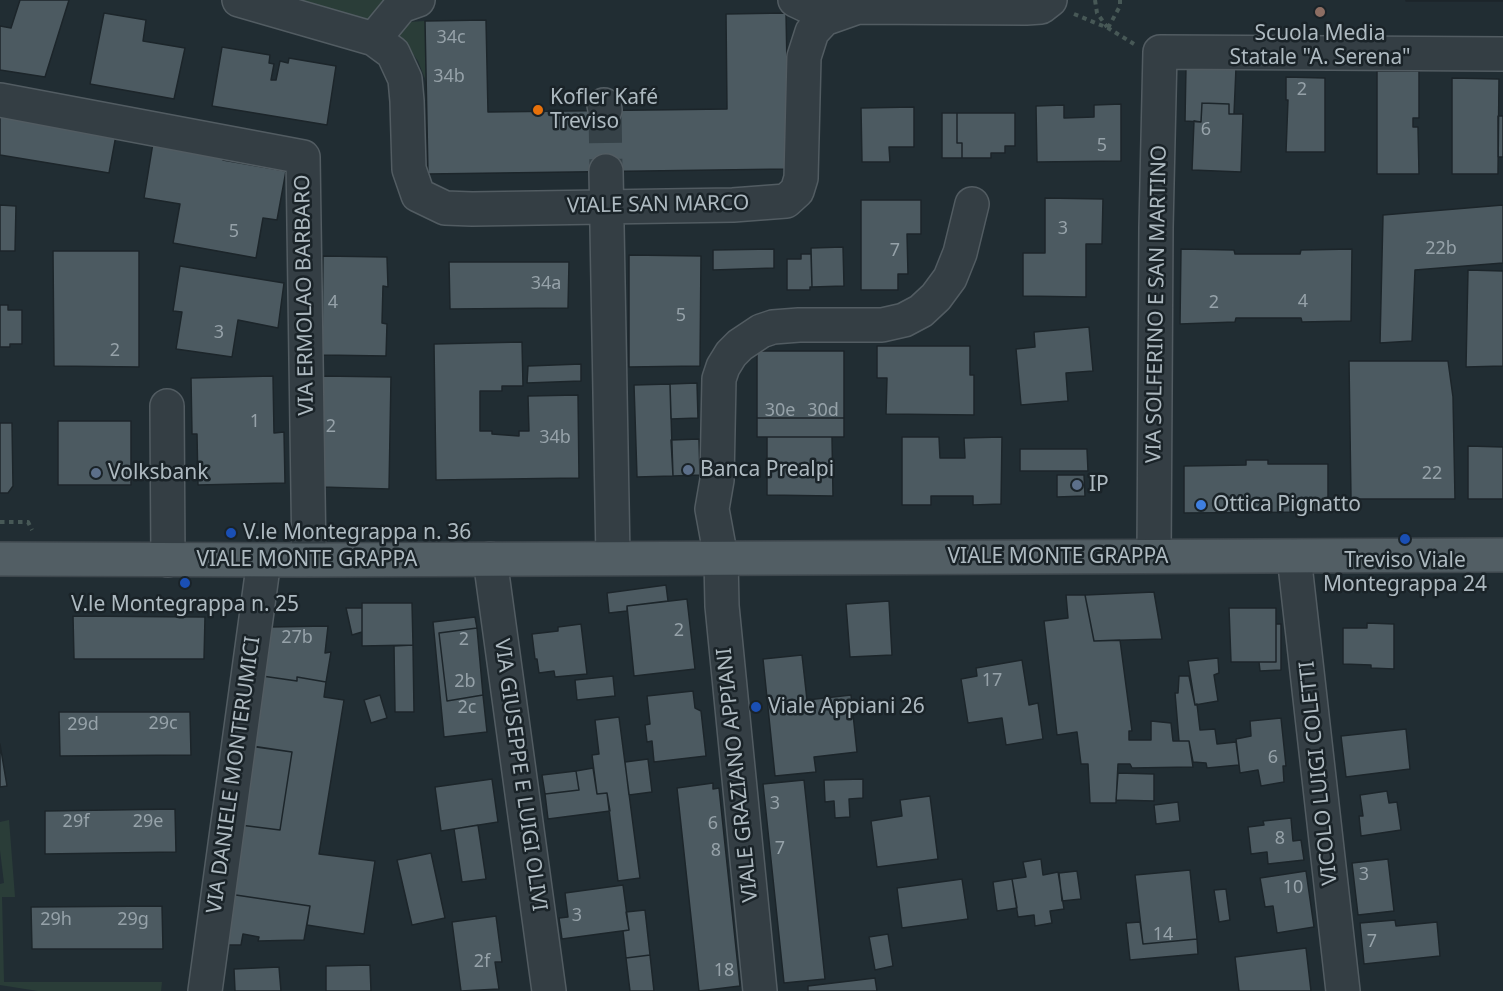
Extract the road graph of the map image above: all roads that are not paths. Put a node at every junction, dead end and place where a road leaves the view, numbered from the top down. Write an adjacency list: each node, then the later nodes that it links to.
1 (239, 0): 6 (street, VIALE SAN MARCO)
2 (418, 0): 6 (street)
3 (795, 0): 5 (street)
4 (1050, 0): 5 (street)
5 (824, 19): 11 (street, VIALE SAN MARCO)
6 (374, 39): 11 (street, VIALE SAN MARCO)
7 (1503, 54): 14 (street, VIA SOLFERINO E SAN MARTINO)
8 (0, 100): 22 (street, VIA ERMOLAO BARBARO)
9 (606, 171): 11 (street)
10 (972, 204): 17 (street, VIALE GRAZIANO APPIANI)
11 (607, 207): 16 (street)
12 (167, 406): 20 (street)
13 (1503, 555): 15 (main road, VIALE MONTE GRAPPA)
14 (1154, 556): 15 (main road, VIALE MONTE GRAPPA); 17 (main road, VIALE MONTE GRAPPA)
15 (1294, 556): 26 (street, VICOLO LUIGI COLETTI)
16 (613, 558): 17 (main road, VIALE MONTE GRAPPA); 19 (main road, VIALE MONTE GRAPPA)
17 (721, 558): 25 (street, VIALE GRAZIANO APPIANI)
18 (0, 559): 20 (main road, VIALE MONTE GRAPPA)
19 (490, 559): 22 (main road, VIALE MONTE GRAPPA); 24 (street, VIA GIUSEPPE E LUIGI OLIVI)
20 (168, 560): 21 (main road, VIALE MONTE GRAPPA)
21 (264, 560): 22 (main road, VIALE MONTE GRAPPA); 23 (street, VIA DANIELE MONTERUMICI)
22 (309, 560)
23 (205, 991)
24 (549, 991)
25 (760, 991)
26 (1343, 991)

